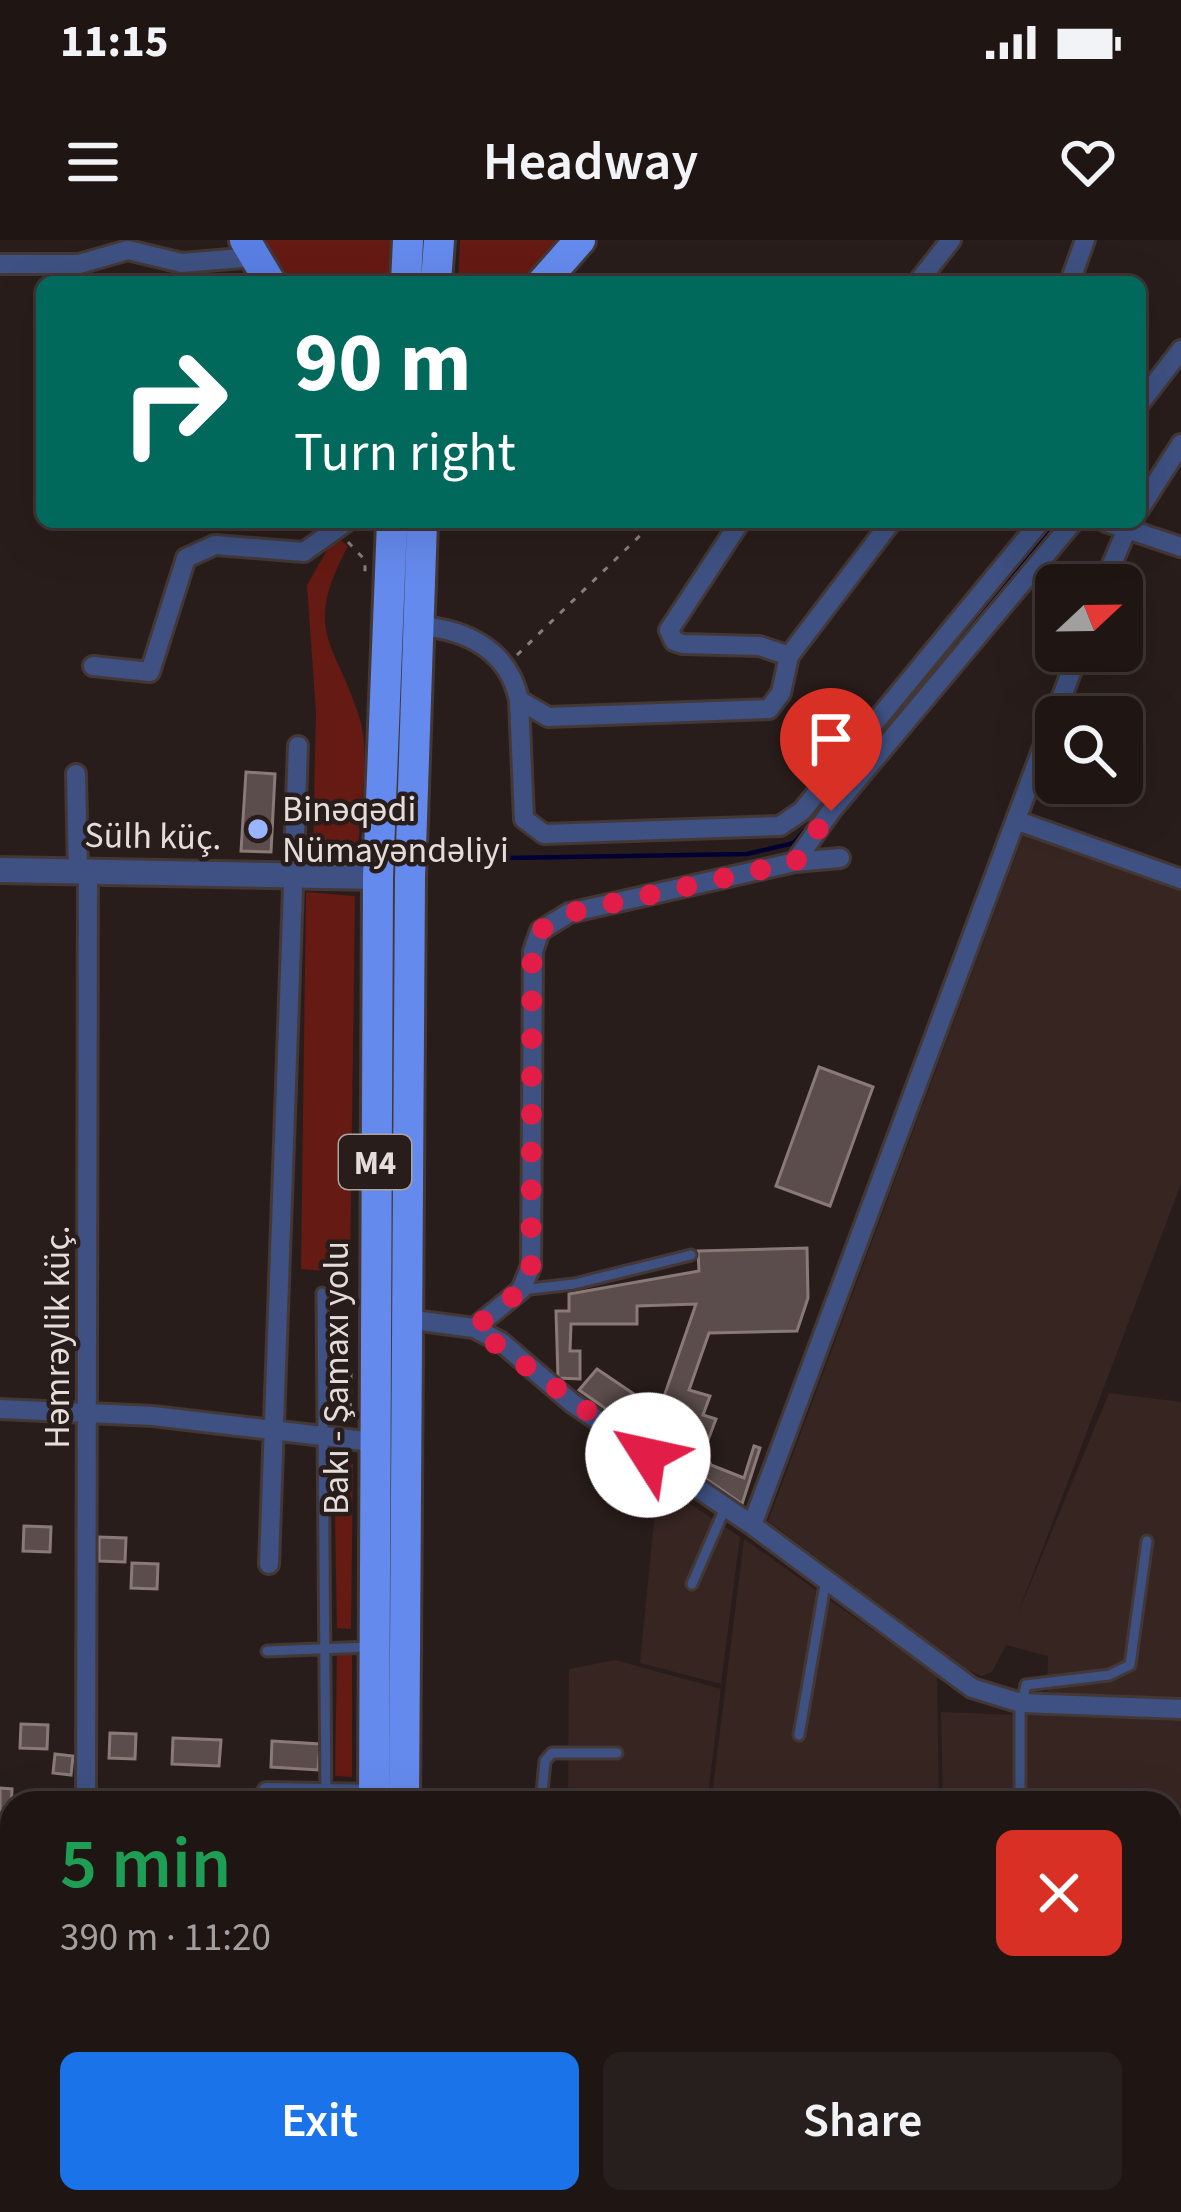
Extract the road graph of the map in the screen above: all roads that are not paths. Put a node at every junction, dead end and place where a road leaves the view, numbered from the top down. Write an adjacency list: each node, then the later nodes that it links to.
1 (408, 240): 10 (highway)
2 (439, 240): 11 (highway)
3 (580, 240): 12 (highway)
4 (951, 240): 13 (street)
5 (1084, 240): 14 (street)
6 (119, 245): 7 (street); 9 (street)
7 (257, 260)
8 (0, 264): 9 (street)
9 (79, 273)
10 (406, 276)
11 (436, 276)
12 (548, 276)
13 (923, 276)
14 (1072, 276)
15 (1181, 350): 16 (street)
16 (1146, 395)
17 (1181, 444): 18 (street)
18 (1146, 499)
19 (332, 528): 34 (street)
20 (387, 528): 30 (main road)
21 (394, 528): 30 (highway, Bakı - Şamaxı yolu / M4)
22 (421, 528): 30 (highway)
23 (736, 528): 33 (street)
24 (886, 528): 33 (street)
25 (1035, 528): 39 (street)
26 (1068, 528): 41 (street)
27 (1119, 528): 31 (street)
28 (1131, 528): 29 (street)
29 (1181, 547)
30 (405, 558): 32 (highway, Bakı - Şamaxı yolu / M4); 47 (highway, Bakı - Şamaxı yolu / M4)
31 (1109, 564)
32 (418, 626): 36 (street); 52 (highway, Bakı - Şamaxı yolu / M4)
33 (789, 656): 36 (street)
34 (93, 666)
35 (1071, 672): 40 (street)
36 (519, 700): 39 (street)
37 (298, 746): 46 (street)
38 (76, 774): 45 (street, Həmrəylik küç.)
39 (802, 812): 41 (street)
40 (1018, 821): 48 (street); 60 (street)
41 (820, 825): 43 (street)
42 (840, 858): 43 (street)
43 (795, 862): 50 (street)
44 (0, 871): 45 (street, Sülh küç.)
45 (83, 871): 46 (street, Sülh küç.); 55 (street, Həmrəylik küç.)
46 (293, 873): 47 (street, Sülh küç.); 56 (street)
47 (378, 877): 58 (highway, Bakı - Şamaxı yolu / M4)
48 (1181, 879)
49 (692, 1255): 50 (lane)
50 (521, 1290): 53 (street)
51 (322, 1293): 57 (lane)
52 (406, 1319): 53 (street); 75 (highway, Bakı - Şamaxı yolu / M4)
53 (474, 1328): 59 (street)
54 (0, 1409): 55 (street)
55 (90, 1414): 56 (street); 72 (street, Həmrəylik küç.)
56 (270, 1433): 57 (street); 62 (street)
57 (323, 1439): 58 (street); 65 (lane)
58 (362, 1442): 66 (highway, Bakı - Şamaxı yolu / M4)
59 (725, 1508): 60 (street); 64 (lane)
60 (752, 1525): 63 (street)
61 (1147, 1541): 68 (lane)
62 (269, 1564)
63 (826, 1579): 68 (street); 70 (lane)
64 (692, 1583)
65 (322, 1646): 66 (lane); 67 (lane); 73 (lane)
66 (373, 1647): 74 (highway, Bakı - Şamaxı yolu / M4)
67 (267, 1651)
68 (1021, 1703): 69 (street); 77 (lane)
69 (1181, 1709)
70 (799, 1736)
71 (617, 1753): 76 (lane)
72 (86, 1791)
73 (326, 1791)
74 (374, 1791)
75 (404, 1791)
76 (542, 1791)
77 (1020, 1791)

